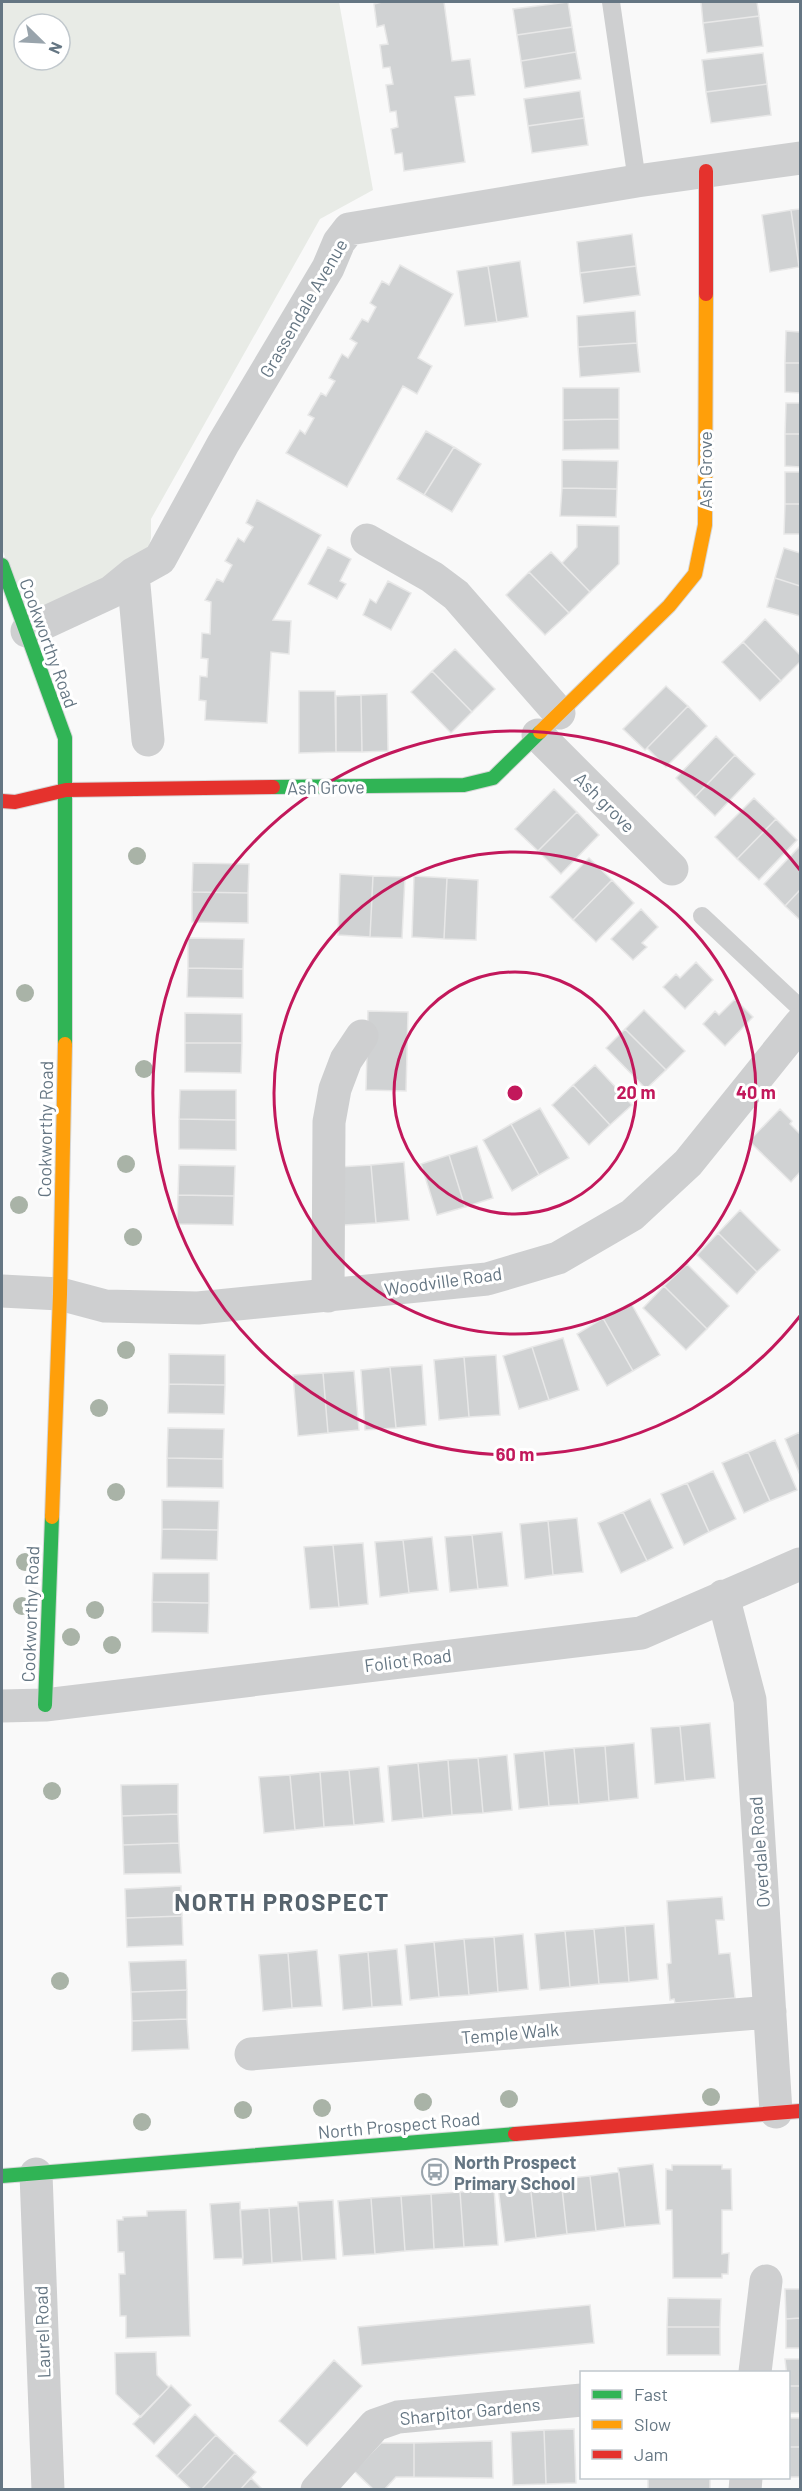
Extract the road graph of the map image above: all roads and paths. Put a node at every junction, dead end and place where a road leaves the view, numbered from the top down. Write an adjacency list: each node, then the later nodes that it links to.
1 (611, 2): 4 (lane)
2 (801, 158): 3 (street, Grassendale Avenue)
3 (706, 171): 4 (street, Grassendale Avenue); 9 (street, Ash Grove)
4 (637, 181): 7 (street, Grassendale Avenue)
5 (367, 540): 9 (street)
6 (2, 565): 8 (street, Cookworthy Road)
7 (133, 574): 8 (street, Grassendale Avenue); 10 (street)
8 (27, 631): 11 (street, Cookworthy Road)
9 (548, 724): 11 (street, Ash Grove); 13 (street, Ash grove)
10 (148, 740)
11 (66, 790): 12 (street, Ash Grove); 19 (street, Cookworthy Road)
12 (2, 801)
13 (672, 869)
14 (702, 916): 15 (lane)
15 (801, 1008)
16 (362, 1036): 20 (street)
17 (796, 1038): 20 (street, Woodville Road)
18 (2, 1291): 19 (street, Woodville Road)
19 (60, 1294): 20 (street, Woodville Road); 23 (street, Cookworthy Road)
20 (328, 1296)
21 (801, 1564): 22 (street, Foliot Road)
22 (723, 1596): 23 (street, Foliot Road); 25 (street, Overdale Road)
23 (45, 1705): 24 (street, Foliot Road)
24 (2, 1706)
25 (770, 2012): 26 (street, Temple Walk); 27 (street, Overdale Road)
26 (250, 2054)
27 (788, 2111): 28 (street, North Prospect Road)
28 (36, 2174): 29 (street, North Prospect Road); 33 (street, Laurel Road)
29 (2, 2176)
30 (766, 2281): 31 (street)
31 (755, 2371)
32 (580, 2400): 34 (street, Sharpitor Gardens)
33 (48, 2490)
34 (317, 2490)

